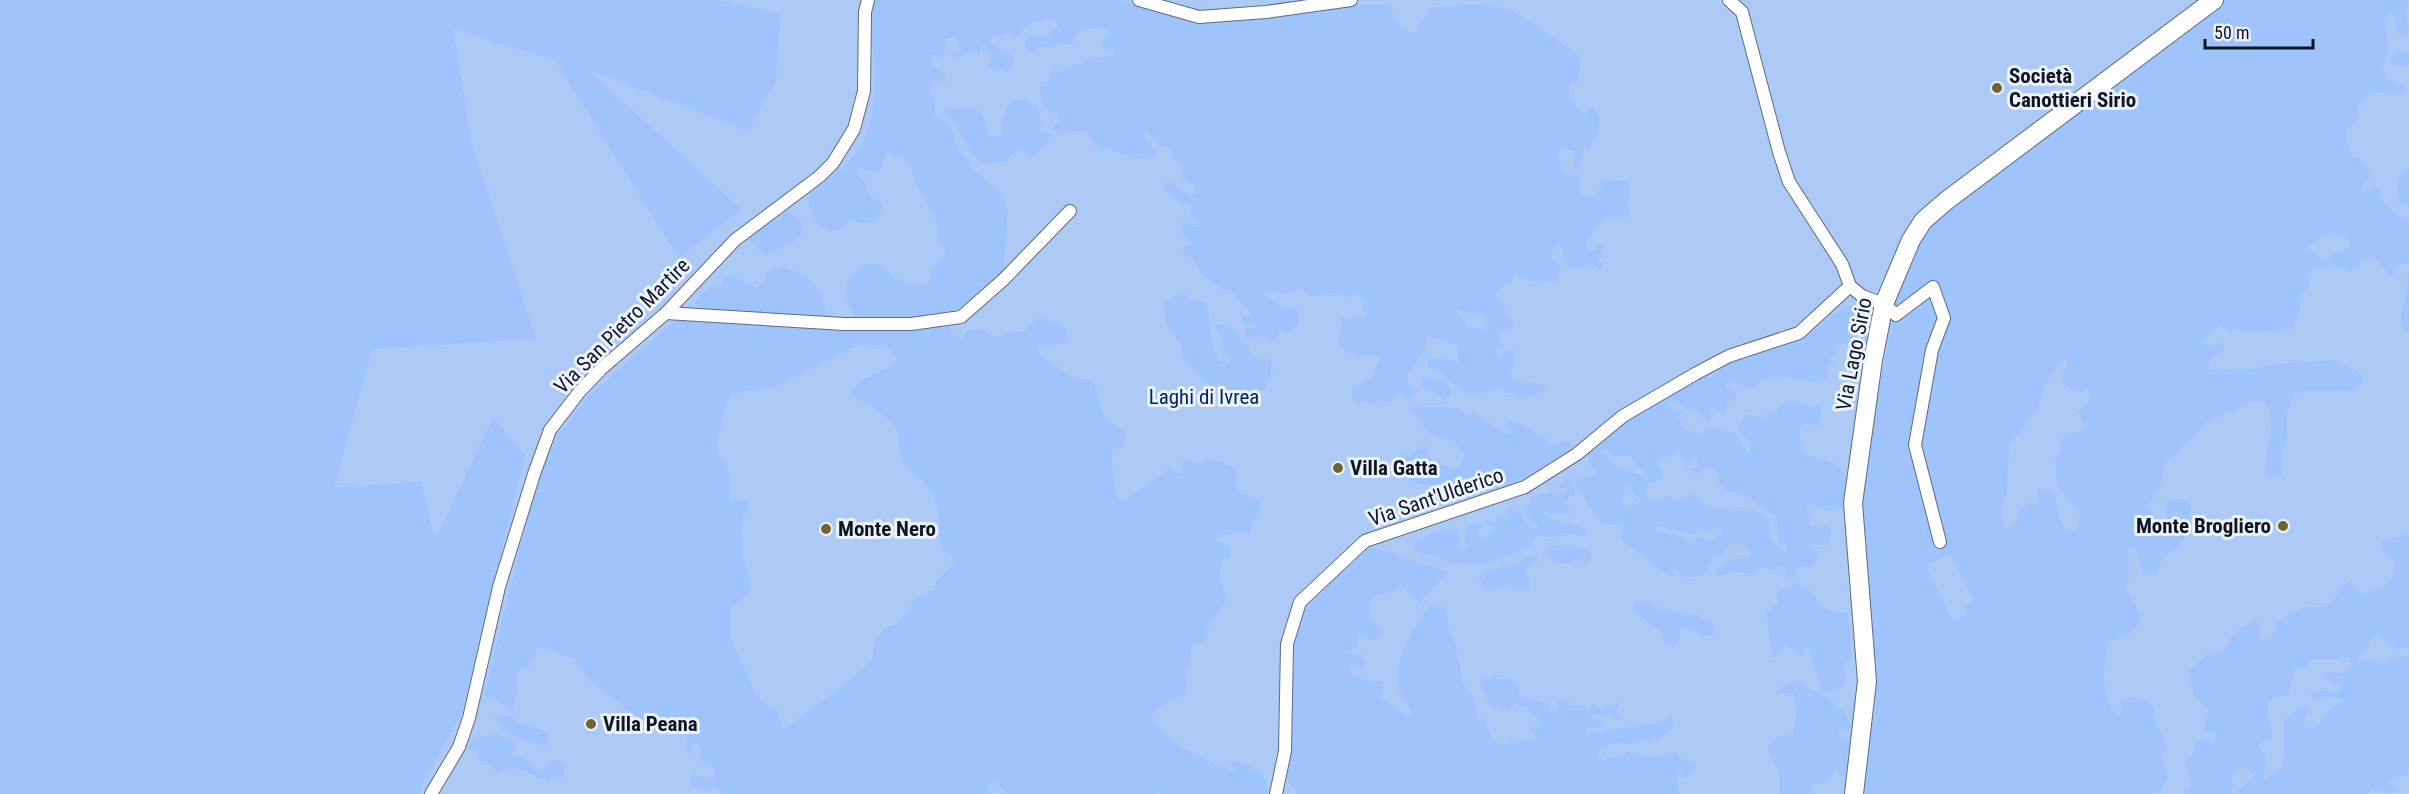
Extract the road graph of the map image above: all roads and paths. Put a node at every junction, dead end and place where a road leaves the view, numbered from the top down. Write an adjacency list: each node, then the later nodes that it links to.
1 (868, 0): 9 (street, Via San Pietro Martire)
2 (1139, 0): 3 (street)
3 (1351, 0)
4 (1729, 0): 7 (street, Via Lago Sirio)
5 (2214, 0): 8 (main road, Via Lago Sirio)
6 (1070, 211): 9 (street)
7 (1850, 286): 8 (street); 12 (street, Via Sant'Ulderico)
8 (1884, 304): 10 (street); 13 (main road, Via Lago Sirio)
9 (666, 313): 11 (street, Via San Pietro Martire)
10 (1940, 542)
11 (431, 794)
12 (1276, 794)
13 (1854, 794)

